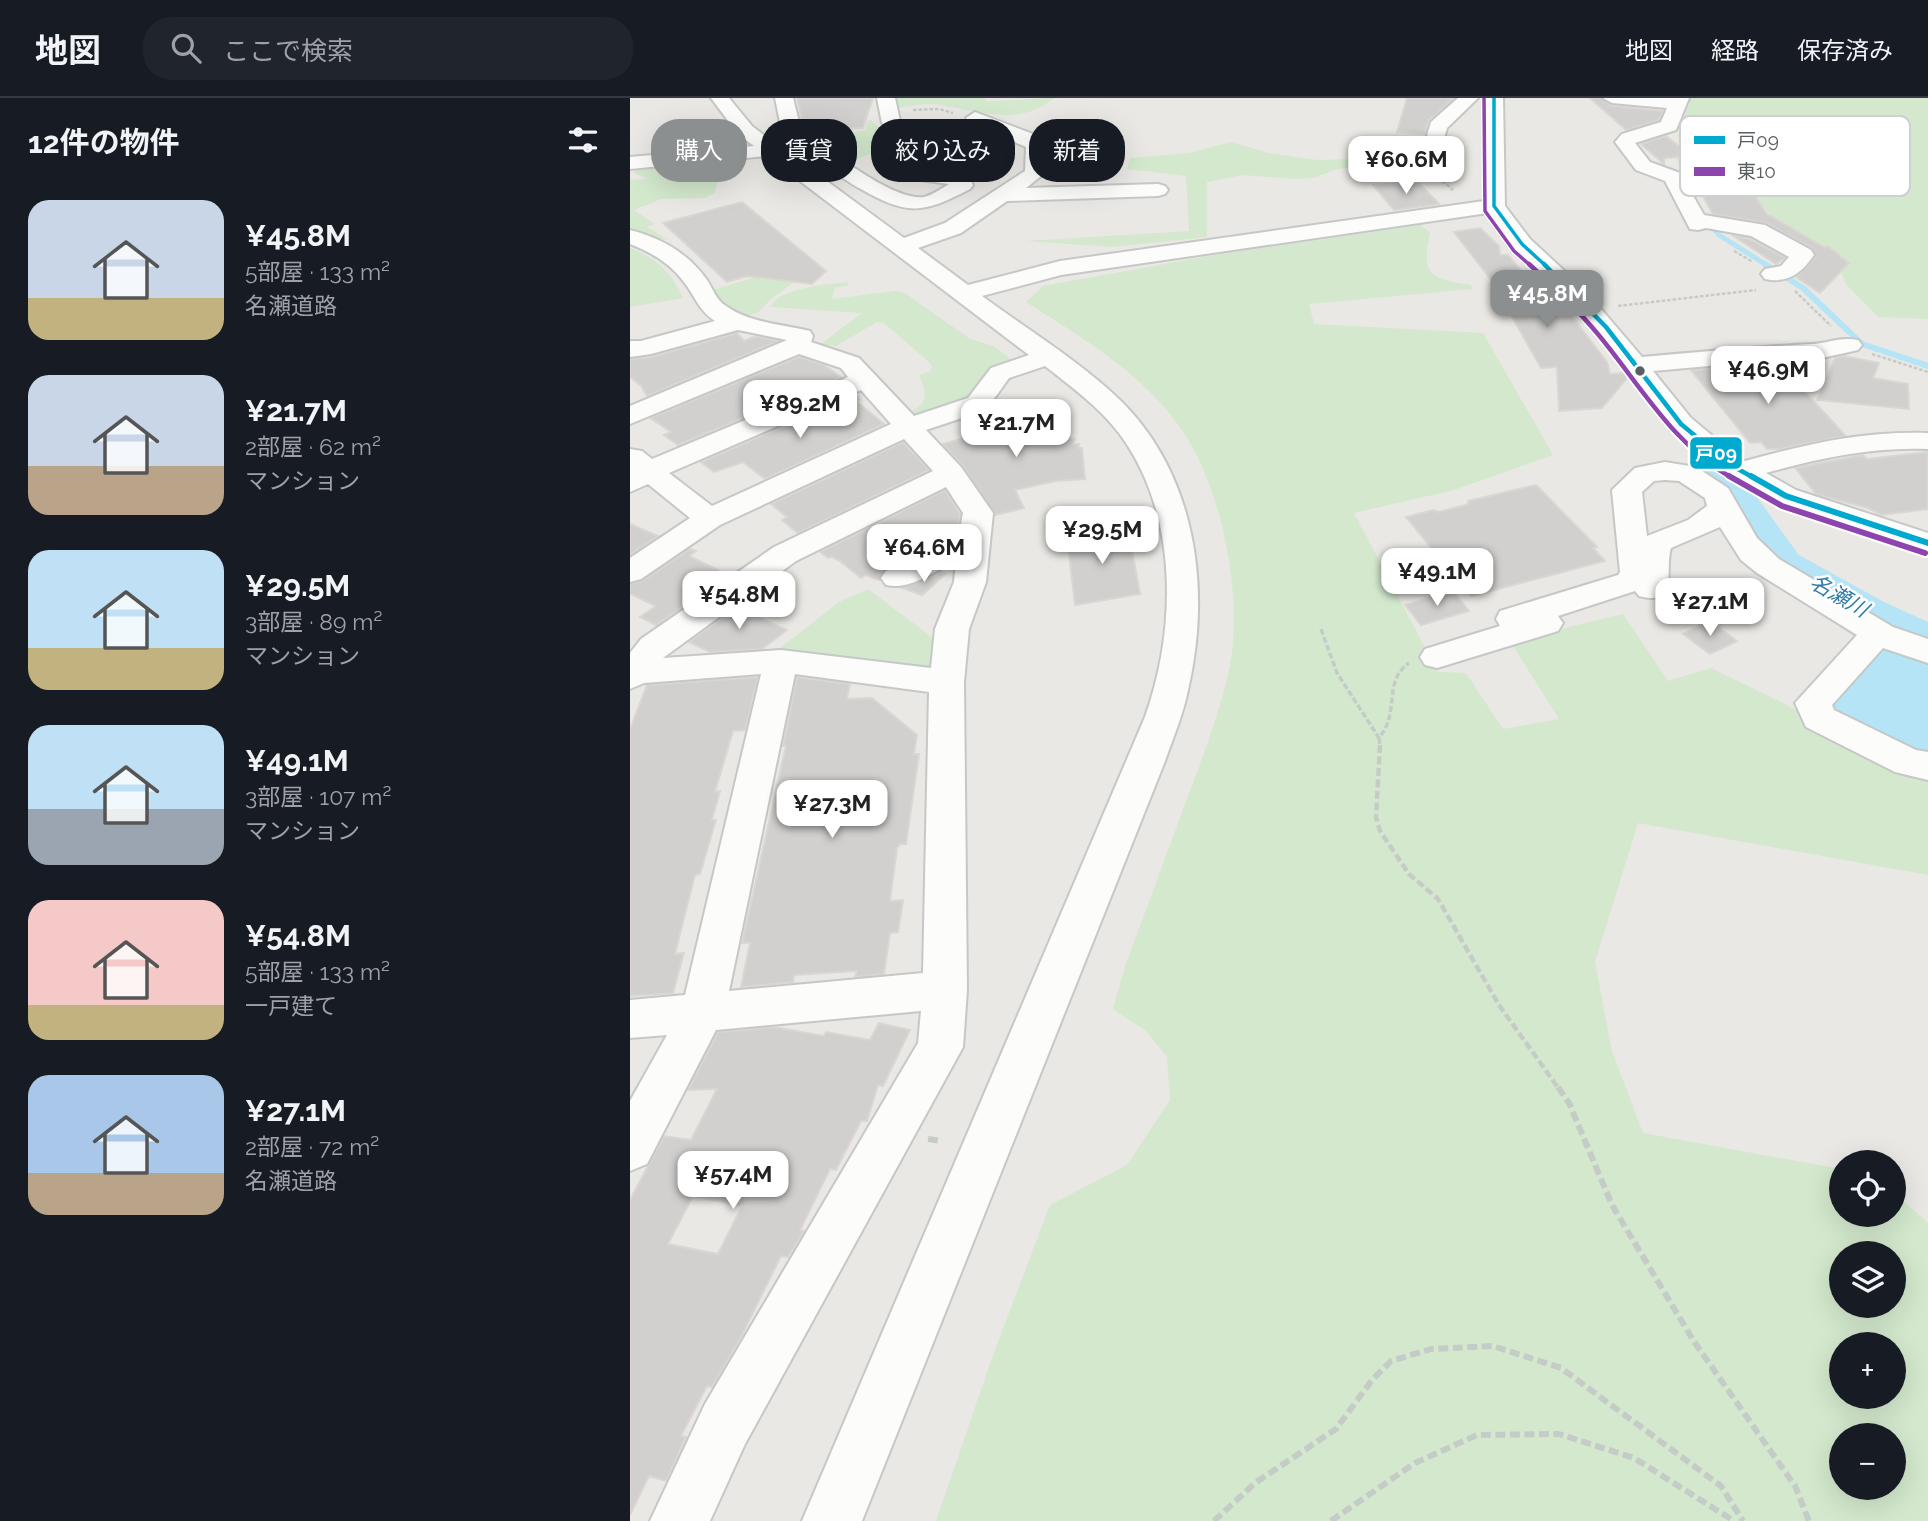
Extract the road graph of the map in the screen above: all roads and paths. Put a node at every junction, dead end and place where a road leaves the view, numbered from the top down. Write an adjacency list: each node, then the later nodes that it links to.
1 (720, 98): 11 (street)
2 (784, 98): 9 (street)
3 (1469, 98): 10 (street)
4 (1494, 98): 24 (street)
5 (1612, 98): 6 (street)
6 (1679, 100): 13 (street)
7 (891, 106): 8 (path); 17 (street)
8 (975, 118): 21 (street)
9 (789, 119)
10 (1437, 135): 22 (path)
11 (761, 142)
12 (1662, 150): 13 (street)
13 (1636, 153): 19 (street)
14 (634, 154): 15 (street)
15 (651, 160): 16 (street)
16 (630, 169)
17 (857, 180)
18 (814, 182): 27 (street)
19 (1680, 188)
20 (1158, 190): 21 (street)
21 (1002, 195): 27 (street)
22 (1459, 195)
23 (1686, 196): 25 (street)
24 (1494, 206): 29 (street); 30 (street)
25 (1703, 222): 28 (path); 28 (street)
26 (630, 237): 31 (street)
27 (901, 247): 29 (street)
28 (1775, 277): 30 (path); 32 (path)
29 (962, 294): 35 (street)
30 (1590, 309): 36 (street)
31 (738, 323): 33 (street); 34 (street)
32 (1849, 345): 36 (street); 37 (path)
33 (797, 346): 38 (street); 39 (street)
34 (630, 349)
35 (1047, 357): 40 (street); 65 (street)
36 (1635, 365): 44 (street)
37 (1928, 372)
38 (863, 380): 40 (street); 42 (street)
39 (630, 416)
40 (907, 427): 43 (street); 45 (street)
41 (1928, 441): 44 (street)
42 (636, 470): 45 (street)
43 (951, 472): 46 (street); 56 (street)
44 (1735, 488): 47 (street); 50 (street); 52 (street); 54 (street)
45 (709, 519): 48 (street)
46 (973, 539): 49 (street); 57 (street)
47 (1928, 543)
48 (630, 572)
49 (897, 578)
50 (1512, 619)
51 (1321, 629): 58 (path)
52 (1885, 637): 53 (street); 59 (street)
53 (1928, 652)
54 (1437, 657): 58 (path)
55 (781, 661): 56 (street); 57 (street); 61 (street)
56 (631, 674)
57 (947, 682): 60 (street)
58 (1380, 738): 70 (path)
59 (1928, 766)
60 (945, 990): 61 (street); 64 (street)
61 (703, 1012): 62 (street); 63 (street)
62 (630, 1019)
63 (630, 1148)
64 (680, 1521)
65 (832, 1521)
66 (1214, 1521): 69 (path)
67 (1331, 1521): 68 (path)
68 (1734, 1521)
69 (1743, 1521)
70 (1810, 1521)

